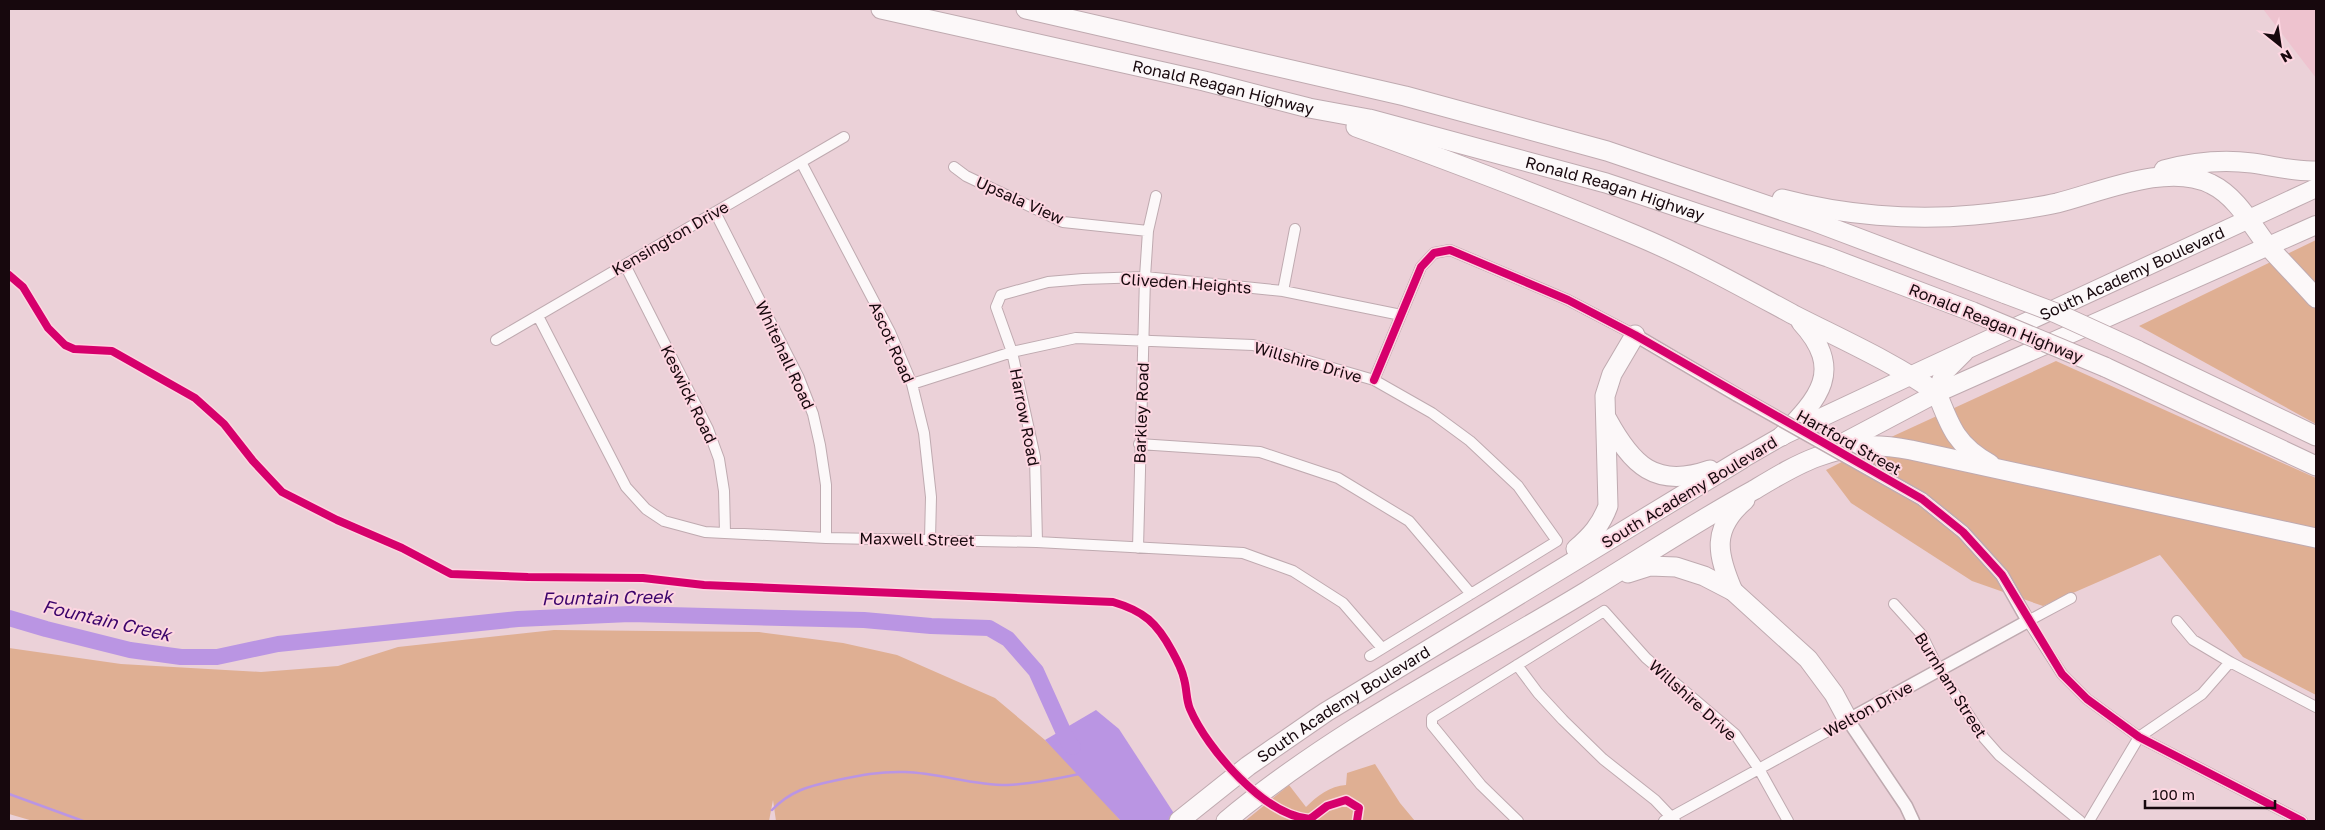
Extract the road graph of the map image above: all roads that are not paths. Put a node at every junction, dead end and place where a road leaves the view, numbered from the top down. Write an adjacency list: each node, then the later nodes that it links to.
1 (881, 9): 3 (highway, Ronald Reagan Highway)
2 (1026, 9): 7 (highway, Ronald Reagan Highway)
3 (1309, 108): 24 (highway); 40 (highway, Ronald Reagan Highway, bridge)
4 (844, 137): 5 (street, Kensington Drive)
5 (801, 162): 12 (street, Kensington Drive); 32 (street, Ascot Road)
6 (954, 167): 16 (street, Upsala View)
7 (1667, 171): 9 (highway); 36 (highway, Ronald Reagan Highway, bridge)
8 (2316, 171): 9 (highway)
9 (2136, 181): 13 (highway)
10 (2316, 188): 13 (highway, South Academy Boulevard)
11 (1156, 196): 16 (street, Barkley Road)
12 (714, 212): 18 (street, Kensington Drive); 44 (street, Whitehall Road)
13 (2248, 220): 17 (highway); 29 (highway, South Academy Boulevard)
14 (2316, 225): 17 (highway, South Academy Boulevard)
15 (1295, 229): 20 (street)
16 (1148, 231): 19 (street, Barkley Road)
17 (2268, 246): 21 (highway); 33 (highway, South Academy Boulevard)
18 (625, 265): 23 (street, Kensington Drive); 43 (street, Keswick Road)
19 (1145, 278): 20 (street, Cliveden Heights); 27 (street, Barkley Road); 28 (street, Cliveden Heights)
20 (1283, 291): 22 (street, Cliveden Heights)
21 (2316, 298)
22 (1401, 315): 25 (street, Hartford Street); 31 (street, Hartford Street)
23 (538, 316): 26 (street, Kensington Drive); 43 (street, Maxwell Street)
24 (1796, 316): 30 (highway); 35 (highway)
25 (1636, 335): 34 (highway); 55 (street, Hartford Street, bridge)
26 (496, 340)
27 (1144, 340): 28 (street, Willshire Drive); 31 (street, Willshire Drive); 37 (street, Barkley Road)
28 (1012, 352): 32 (street, Willshire Drive); 47 (street, Harrow Road)
29 (1964, 352): 30 (highway, South Academy Boulevard); 33 (highway)
30 (1912, 375): 33 (highway); 35 (highway, South Academy Boulevard)
31 (1374, 380): 52 (street, Willshire Drive)
32 (912, 384): 46 (street, Ascot Road)
33 (1937, 393): 38 (highway, South Academy Boulevard); 41 (highway)
34 (1605, 414): 39 (highway); 49 (highway)
35 (1782, 436): 39 (highway, South Academy Boulevard)
36 (2316, 436)
37 (1140, 444): 48 (street, Barkley Road); 52 (street)
38 (1816, 457): 41 (highway); 42 (highway, South Academy Boulevard)
39 (1742, 458): 49 (highway, South Academy Boulevard)
40 (2316, 466)
41 (1998, 468): 45 (highway)
42 (1784, 473): 50 (highway, South Academy Boulevard); 51 (highway)
43 (725, 532): 44 (street, Maxwell Street)
44 (826, 538): 46 (street, Maxwell Street)
45 (2316, 538)
46 (930, 539): 47 (street, Maxwell Street)
47 (1038, 542): 48 (street, Maxwell Street)
48 (1138, 548): 57 (street, Maxwell Street)
49 (1531, 586): 67 (highway, South Academy Boulevard)
50 (1588, 591): 51 (highway); 68 (highway, South Academy Boulevard)
51 (1732, 591): 63 (highway)
52 (1471, 594): 57 (street)
53 (2071, 598): 55 (street, Welton Drive)
54 (1894, 604): 61 (street, Burnham Street)
55 (2028, 621): 61 (street, Welton Drive); 64 (street, Hartford Street)
56 (2177, 621): 59 (street)
57 (1382, 648): 58 (street)
58 (1370, 656)
59 (2230, 662): 62 (street); 64 (street)
60 (1517, 664): 65 (street, Willshire Drive); 66 (street); 69 (street)
61 (1939, 670): 63 (street, Welton Drive); 72 (street, Burnham Street)
62 (2316, 708)
63 (1848, 720): 65 (street, Welton Drive); 71 (street)
64 (2139, 737): 73 (street); 74 (street, Hartford Street)
65 (1759, 769): 66 (street, Welton Drive); 70 (street, Willshire Drive)
66 (1670, 820)
67 (1179, 821)
68 (1226, 821)
69 (1518, 821)
70 (1788, 821)
71 (1913, 821)
72 (2080, 821)
73 (2089, 821)
74 (2302, 821)

